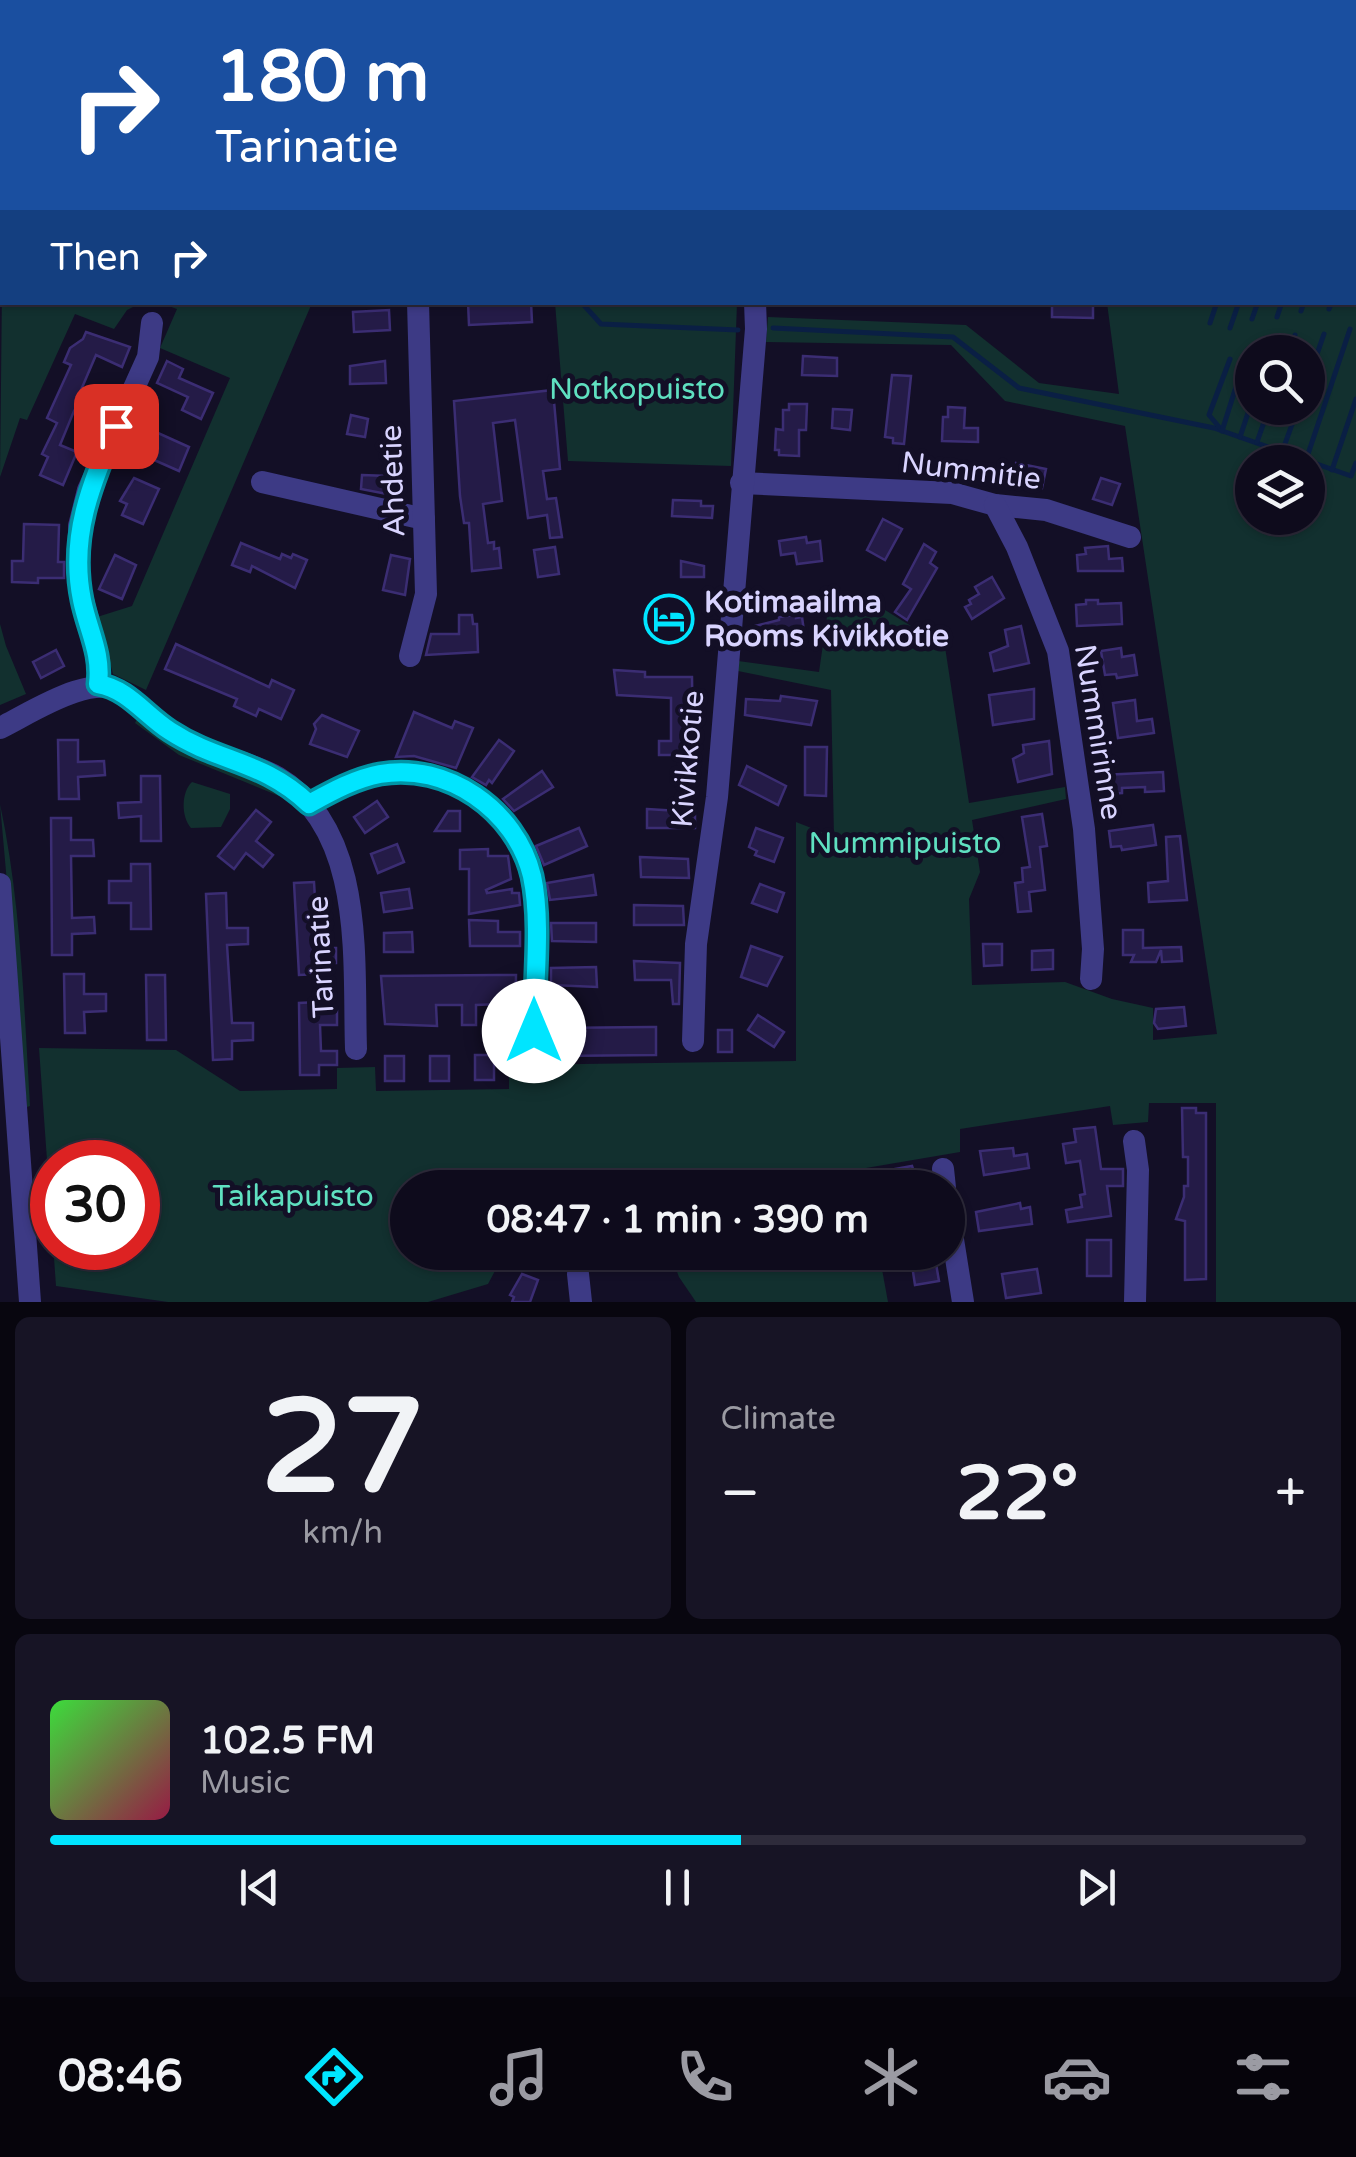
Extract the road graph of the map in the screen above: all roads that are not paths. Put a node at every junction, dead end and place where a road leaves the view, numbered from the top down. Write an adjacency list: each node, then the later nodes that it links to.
1 (418, 305): 7 (street, Ahdetie)
2 (755, 305): 5 (street, Kivikkotie)
3 (152, 324): 10 (street)
4 (262, 482): 7 (street)
5 (741, 483): 6 (street, Nummitie); 15 (street, Kivikkotie)
6 (995, 505): 8 (street, Nummitie); 14 (street, Nummirinne)
7 (424, 519): 9 (street, Ahdetie)
8 (1130, 537)
9 (410, 656)
10 (98, 684): 11 (street); 12 (street, Tarinatie)
11 (0, 728)
12 (309, 804): 16 (street); 17 (street, Tarinatie)
13 (0, 884): 21 (street)
14 (1091, 979)
15 (693, 1041)
16 (527, 1045)
17 (356, 1050)
18 (1134, 1141): 24 (street)
19 (958, 1270): 23 (street)
20 (578, 1274): 22 (street)
21 (30, 1302)
22 (581, 1302)
23 (963, 1302)
24 (1136, 1302)

